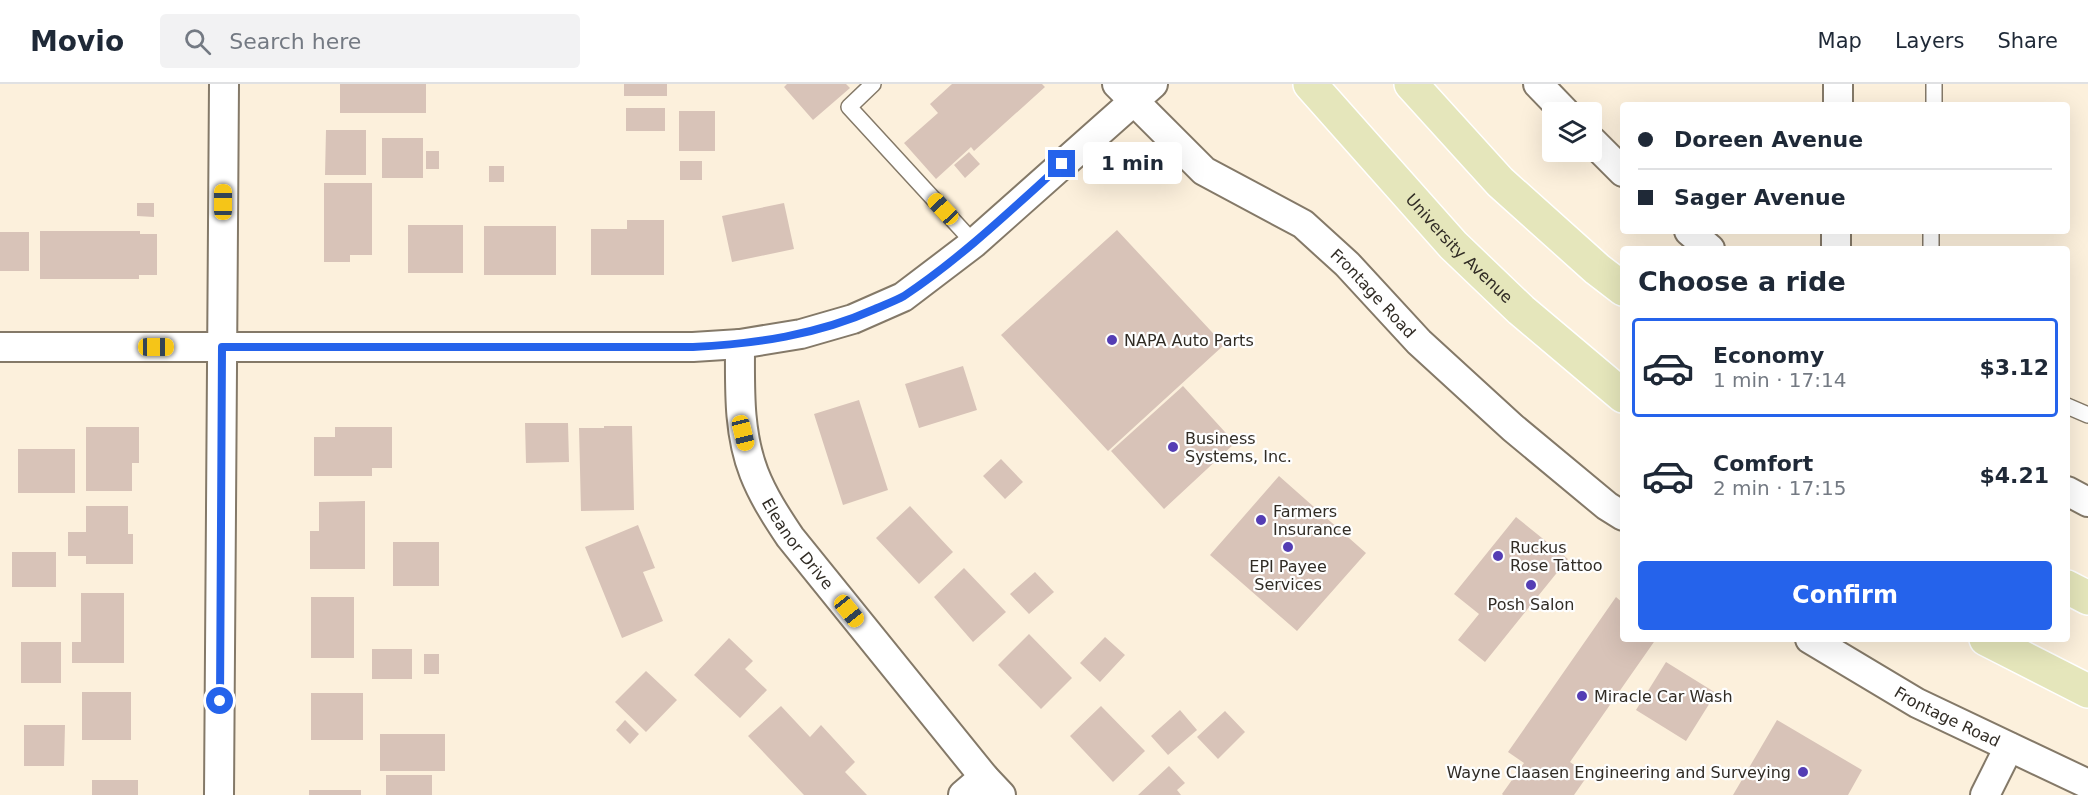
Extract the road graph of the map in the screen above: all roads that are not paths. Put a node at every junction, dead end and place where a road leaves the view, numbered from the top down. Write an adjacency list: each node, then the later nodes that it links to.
1 (224, 84): 20 (street)
2 (873, 84): 15 (lane)
3 (1310, 84): 21 (main road, University Avenue)
4 (1411, 84): 17 (main road)
5 (1538, 84): 9 (street)
6 (1838, 84): 10 (street)
7 (1934, 84): 11 (lane)
8 (1134, 90): 15 (street); 26 (street, Frontage Road)
9 (1555, 102)
10 (1838, 102)
11 (1934, 102)
12 (1602, 151): 13 (street)
13 (1620, 169)
14 (1692, 234): 16 (street)
15 (974, 243): 18 (street)
16 (1706, 246)
17 (1620, 287)
18 (740, 344): 20 (street); 34 (street, Eleanor Drive)
19 (0, 347): 20 (street)
20 (222, 347): 35 (street)
21 (1620, 393)
22 (2070, 407): 23 (lane)
23 (2088, 415)
24 (2070, 493): 25 (street)
25 (2088, 502)
26 (1620, 514)
27 (2070, 589): 28 (main road)
28 (2088, 598)
29 (1815, 642): 32 (street, Frontage Road)
30 (1992, 642): 31 (main road)
31 (2088, 692)
32 (2009, 747): 33 (street, Frontage Road); 36 (street)
33 (2088, 784)
34 (982, 789)
35 (219, 795)
36 (1985, 795)

